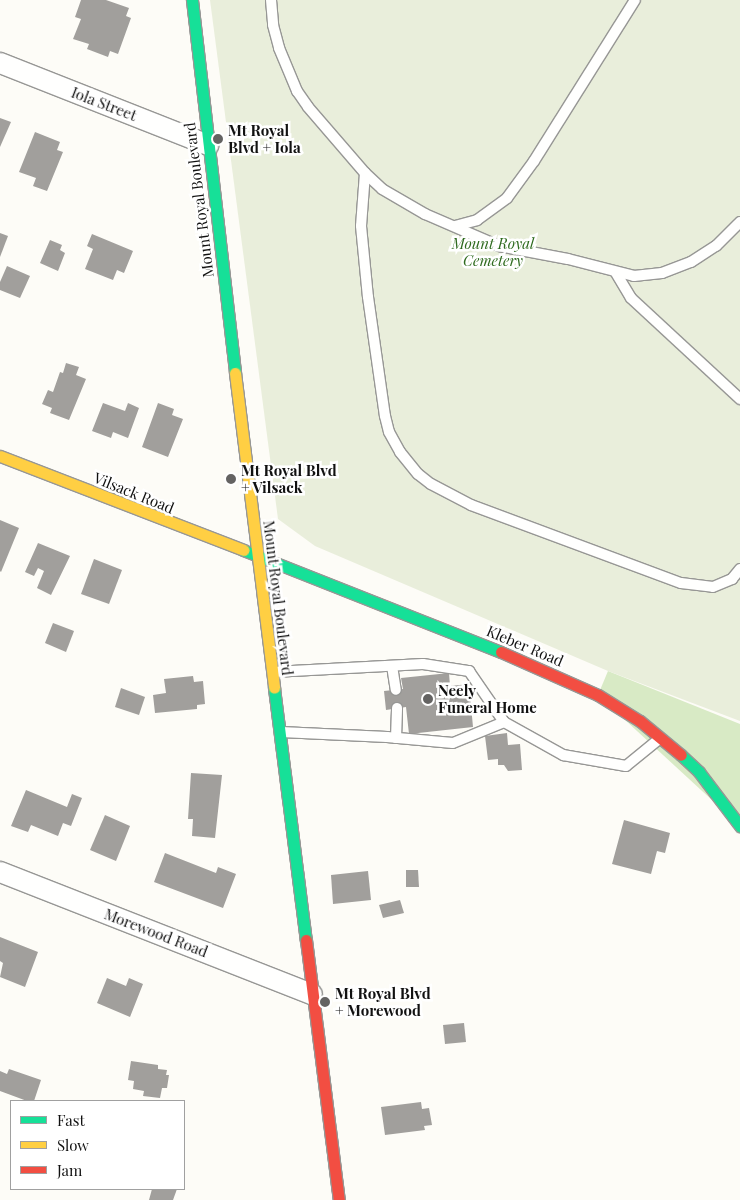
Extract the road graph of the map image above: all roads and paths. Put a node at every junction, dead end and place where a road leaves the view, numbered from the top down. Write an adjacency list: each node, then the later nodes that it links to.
1 (192, 0): 5 (main road, Mount Royal Boulevard)
2 (271, 0): 6 (lane)
3 (635, 0): 8 (lane)
4 (0, 64): 5 (street, Iola Street)
5 (208, 145): 12 (main road, Mount Royal Boulevard)
6 (365, 173): 8 (lane); 13 (lane)
7 (740, 222): 9 (lane)
8 (454, 226): 9 (lane)
9 (616, 273): 10 (lane)
10 (740, 399)
11 (0, 456): 12 (main road, Vilsack Road)
12 (258, 557): 15 (main road, Mount Royal Boulevard); 20 (main road, Kleber Road)
13 (740, 569)
14 (392, 666): 15 (lane); 16 (lane); 18 (lane)
15 (272, 672): 19 (main road, Mount Royal Boulevard)
16 (396, 690)
17 (397, 708): 21 (lane)
18 (504, 722): 20 (lane); 21 (lane)
19 (280, 732): 21 (lane); 24 (main road, Mount Royal Boulevard)
20 (661, 737): 22 (main road, Kleber Road)
21 (396, 738)
22 (740, 826)
23 (0, 872): 24 (street, Morewood Road)
24 (312, 994): 25 (main road, Mount Royal Boulevard)
25 (339, 1200)

